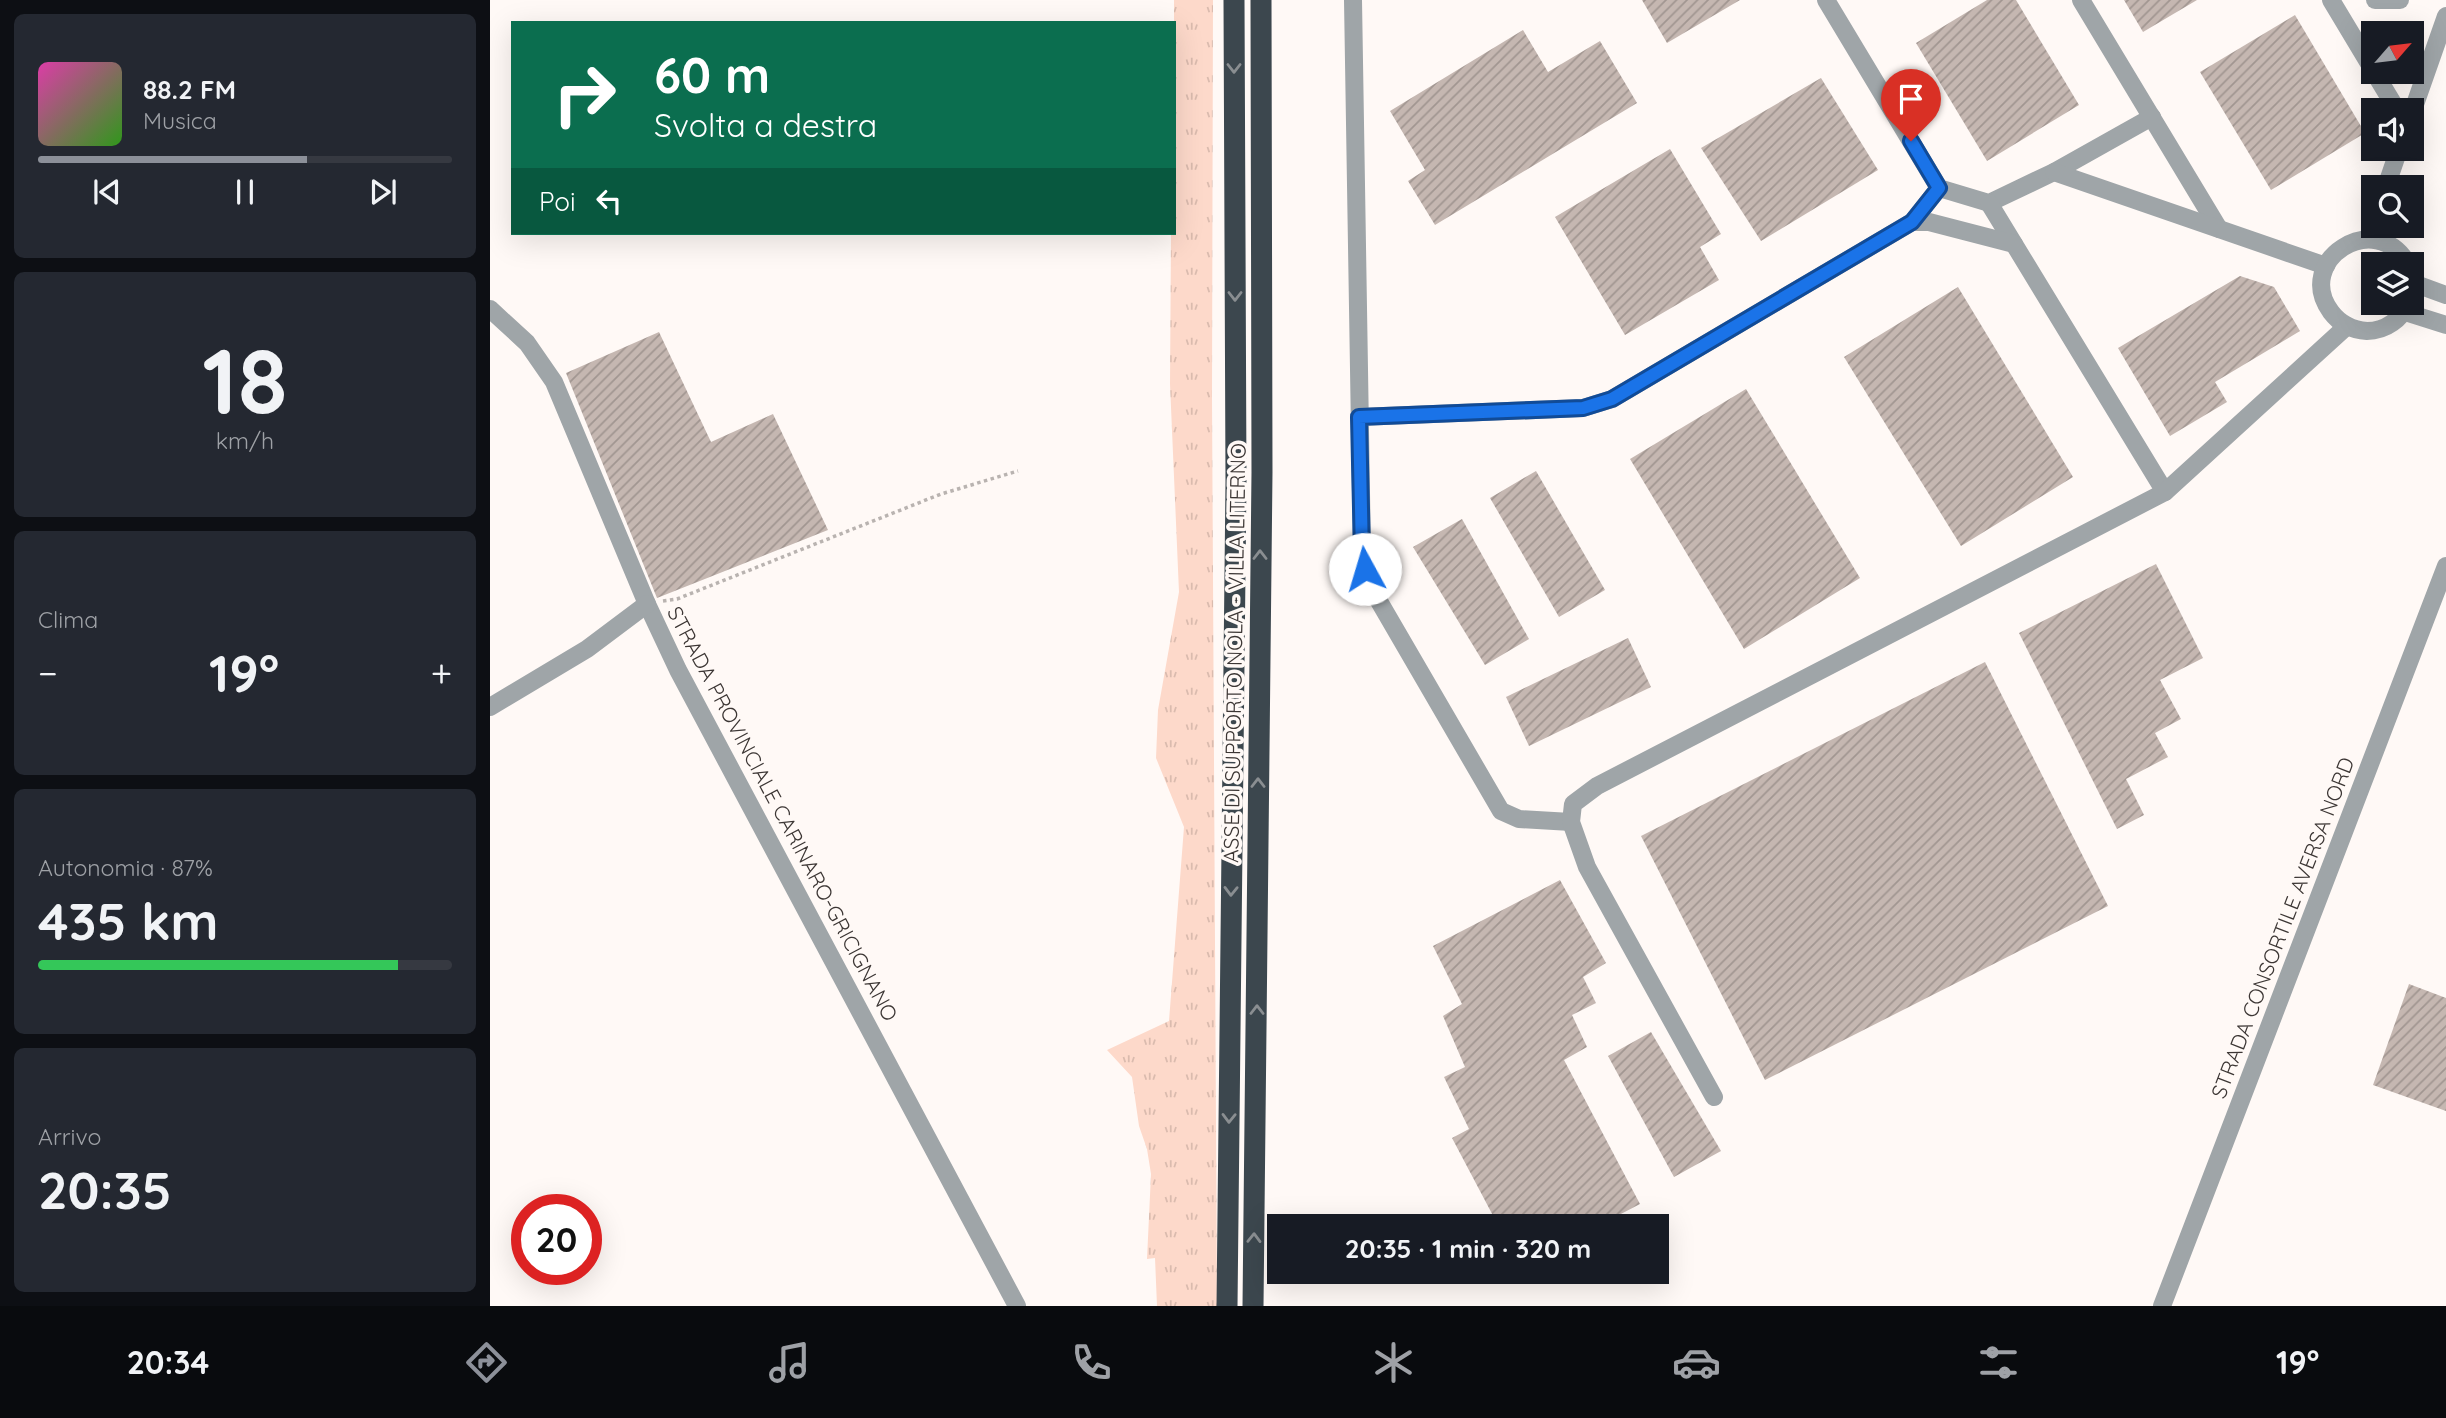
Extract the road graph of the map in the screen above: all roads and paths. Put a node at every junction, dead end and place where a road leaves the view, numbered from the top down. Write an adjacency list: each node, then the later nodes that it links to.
1 (1234, 0): 39 (highway, ASSE DI SUPPORTO NOLA - VILLA LITERNO, one-way to 39)
2 (1261, 0): 40 (highway, ASSE DI SUPPORTO NOLA - VILLA LITERNO, one-way to 2)
3 (1353, 0): 30 (street)
4 (1826, 0): 14 (street)
5 (2081, 0): 12 (street)
6 (2331, 0): 10 (street)
7 (2375, 0): 8 (street)
8 (2400, 0)
9 (2446, 16): 11 (street)
10 (2361, 50)
11 (2417, 98)
12 (2152, 117): 13 (street); 17 (street)
13 (2054, 172): 15 (street); 17 (street)
14 (1939, 188): 15 (street); 16 (street)
15 (1989, 204): 20 (street)
16 (1912, 222): 20 (street); 30 (street)
17 (2219, 229): 22 (street)
18 (2361, 237): 22 (street)
19 (2377, 238): 21 (street)
20 (2014, 244): 32 (street)
21 (2398, 252)
22 (2326, 266): 29 (street)
23 (2424, 294): 24 (street)
24 (2446, 295)
25 (2424, 306): 28 (street)
26 (490, 309): 34 (street, STRADA PROVINCIALE CARINARO-GRICIGNANO)
27 (2399, 315): 29 (street)
28 (2446, 325)
29 (2347, 326): 32 (street)
30 (1359, 417): 36 (street)
31 (1018, 471): 34 (path)
32 (2165, 492): 36 (street)
33 (2446, 566): 41 (street, STRADA CONSORTILE AVERSA NORD)
34 (647, 604): 35 (street); 38 (street, STRADA PROVINCIALE CARINARO-GRICIGNANO)
35 (490, 707)
36 (1571, 822): 37 (street)
37 (1714, 1097)
38 (1017, 1306)
39 (1227, 1306)
40 (1253, 1306)
41 (2162, 1306)

